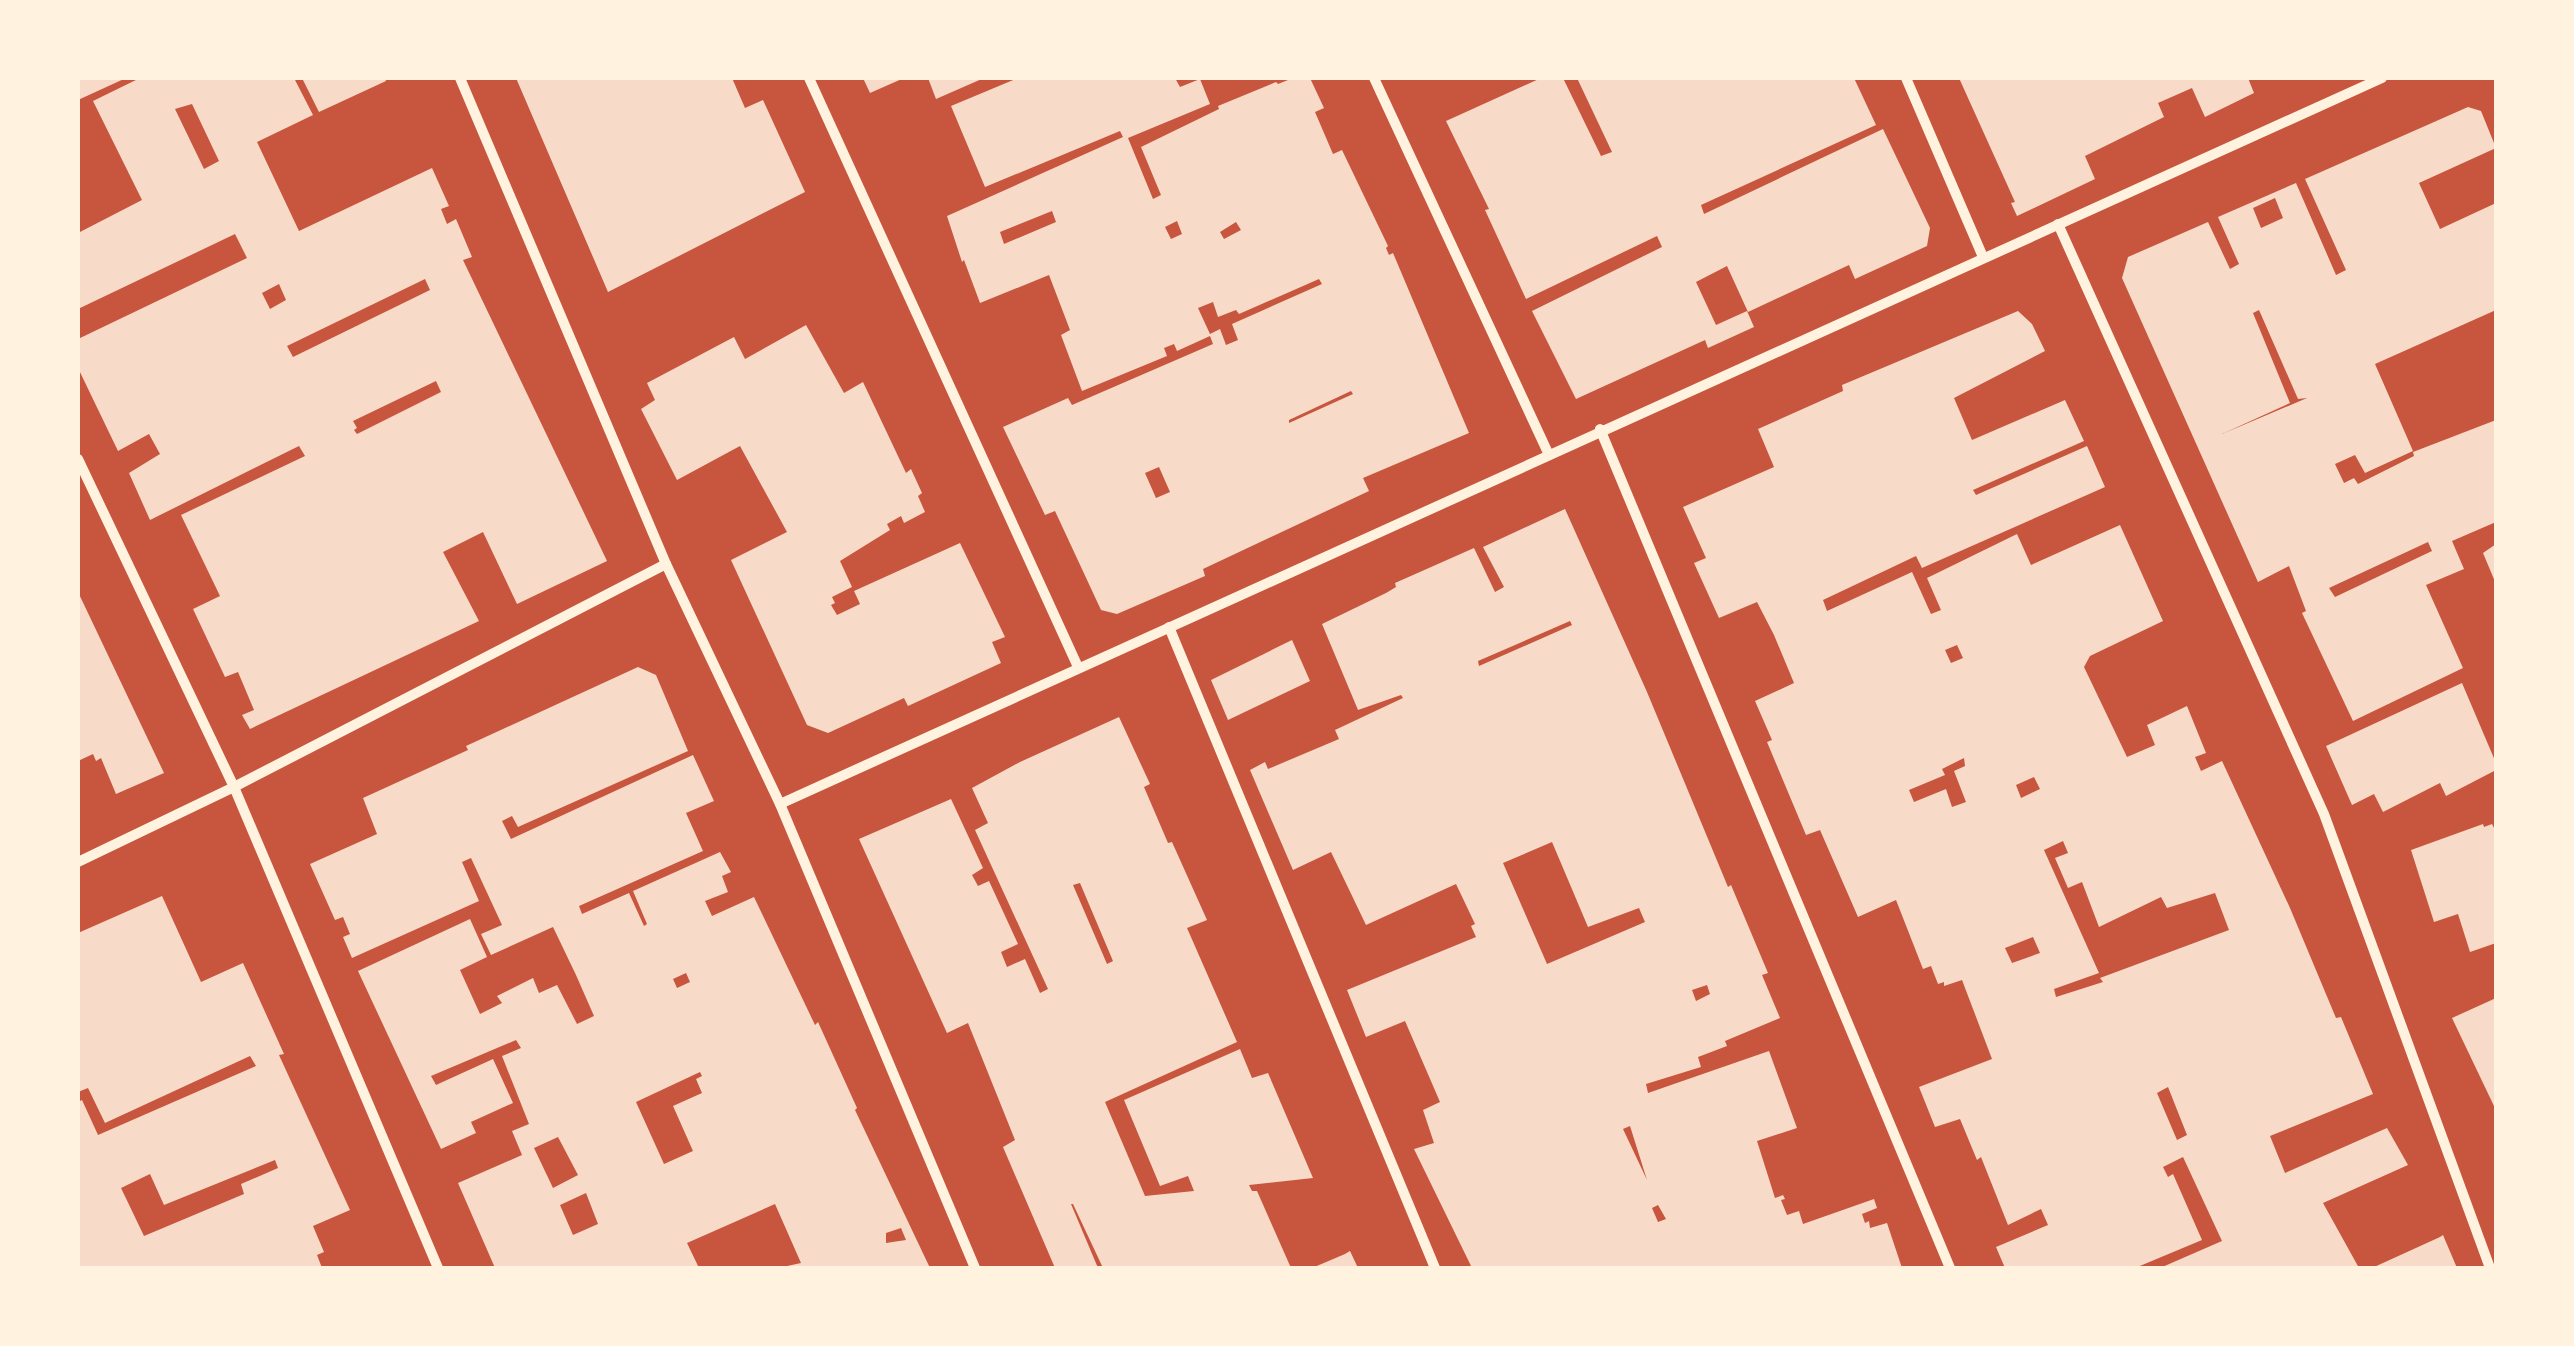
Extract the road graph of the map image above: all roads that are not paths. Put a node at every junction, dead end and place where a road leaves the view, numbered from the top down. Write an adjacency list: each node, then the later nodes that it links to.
1 (460, 78): 11 (street)
2 (809, 78): 13 (street)
3 (1374, 78): 9 (street)
4 (1906, 78): 7 (street)
5 (2382, 78): 6 (street)
6 (2058, 224): 7 (street); 21 (street)
7 (1983, 257): 8 (street)
8 (1600, 430): 9 (street); 20 (street)
9 (1550, 454): 12 (street)
10 (78, 459): 14 (street)
11 (666, 564): 14 (street); 15 (street)
12 (1169, 627): 13 (street); 19 (street)
13 (1078, 667): 15 (street)
14 (234, 787): 16 (street); 17 (street)
15 (780, 804): 18 (street)
16 (78, 862)
17 (438, 1268)
18 (975, 1268)
19 (1435, 1268)
20 (1950, 1268)
21 (2490, 1268)

